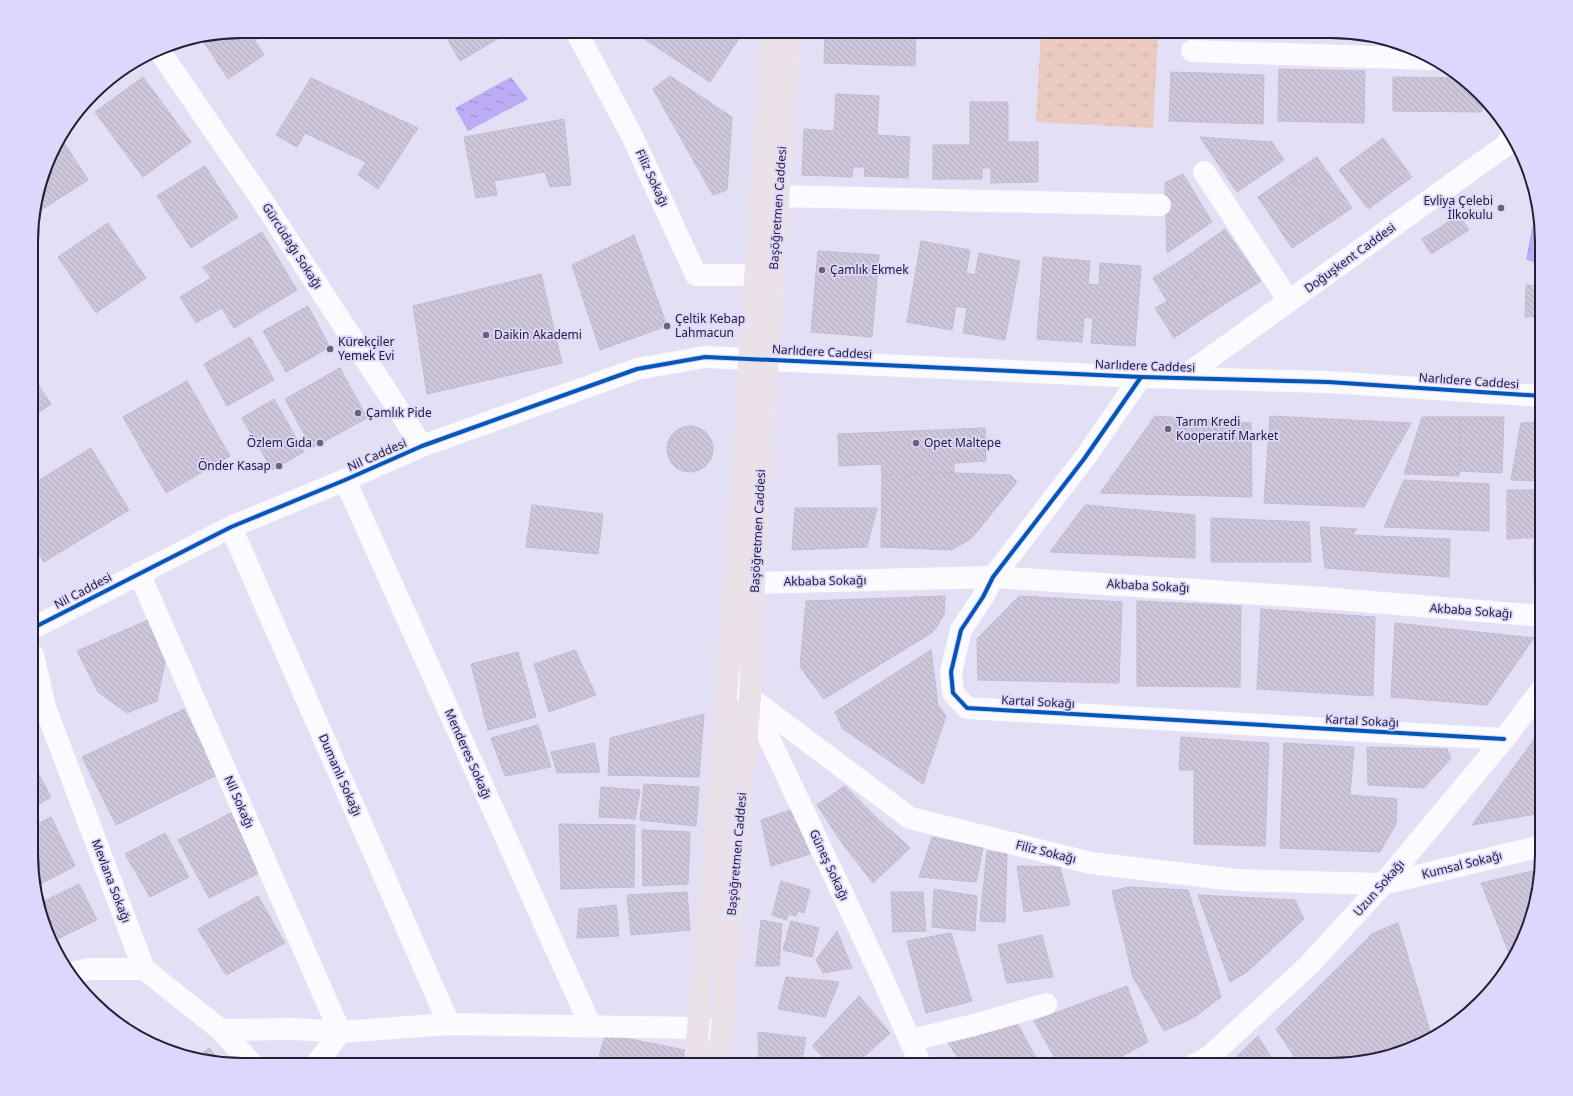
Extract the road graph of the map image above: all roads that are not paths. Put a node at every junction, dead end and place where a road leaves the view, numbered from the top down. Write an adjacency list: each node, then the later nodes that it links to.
1 (580, 38): 11 (street, Filiz Sokağı)
2 (772, 38): 11 (main road, Başöğretmen Caddesi)
3 (790, 38): 9 (main road, Başöğretmen Caddesi)
4 (1192, 51): 6 (street)
5 (162, 55): 17 (street, Gürcüdağı Sokağı)
6 (1420, 59)
7 (1509, 141): 12 (street, Doğuşkent Caddesi)
8 (1204, 172): 12 (street)
9 (779, 196): 10 (street); 13 (main road, Başöğretmen Caddesi)
10 (1160, 204)
11 (755, 275): 13 (main road, Başöğretmen Caddesi)
12 (1289, 301): 15 (street, Doğuşkent Caddesi)
13 (758, 359): 14 (street, Narlıdere Caddesi); 17 (street, Nil Caddesi); 22 (main road, Başöğretmen Caddesi); 25 (main road, Başöğretmen Caddesi)
14 (1142, 377): 15 (street, Narlıdere Caddesi); 21 (street, Kartal Sokağı)
15 (1182, 378): 16 (street, Narlıdere Caddesi)
16 (1535, 396)
17 (422, 446): 18 (street, Nil Caddesi)
18 (345, 480): 19 (street, Nil Caddesi); 36 (street, Menderes Sokağı)
19 (231, 527): 20 (street, Nil Caddesi); 35 (street, Dumanlı Sokağı)
20 (139, 573): 24 (street, Nil Caddesi); 40 (street, Nil Sokağı)
21 (993, 577): 22 (street, Akbaba Sokağı); 23 (street, Akbaba Sokağı); 29 (street, Kartal Sokağı)
22 (754, 583): 27 (main road, Başöğretmen Caddesi)
23 (1535, 615)
24 (38, 625)
25 (728, 672): 27 (street, Güneş Sokağı); 37 (main road, Başöğretmen Caddesi)
26 (38, 677): 32 (street, Mevlana Sokağı)
27 (750, 698): 31 (street, Filiz Sokağı); 39 (main road, Başöğretmen Caddesi); 41 (street, Güneş Sokağı)
28 (1535, 698): 29 (street, Uzun Sokağı)
29 (1504, 739): 31 (street, Uzun Sokağı)
30 (1535, 848): 31 (street, Kumsal Sokağı)
31 (1383, 884): 47 (street, Uzun Sokağı)
32 (144, 969): 33 (street); 38 (street)
33 (75, 972)
34 (1046, 1004): 41 (street)
35 (449, 1024): 36 (street); 40 (street)
36 (591, 1027): 37 (street)
37 (698, 1028): 39 (street); 44 (main road, Başöğretmen Caddesi)
38 (221, 1030): 40 (street); 42 (street)
39 (721, 1031): 45 (main road, Başöğretmen Caddesi)
40 (340, 1032): 43 (street)
41 (911, 1040): 46 (street, Güneş Sokağı)
42 (247, 1058)
43 (321, 1058)
44 (696, 1058)
45 (719, 1058)
46 (918, 1058)
47 (1207, 1058)

